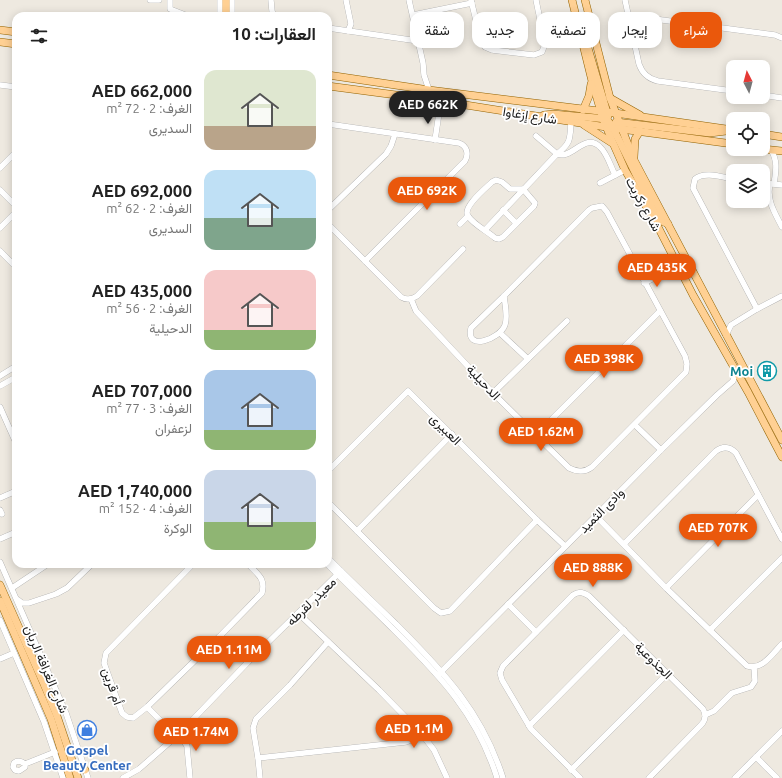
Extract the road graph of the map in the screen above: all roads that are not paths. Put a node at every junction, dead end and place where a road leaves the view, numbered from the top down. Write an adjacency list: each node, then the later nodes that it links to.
1 (150, 0): 2 (street)
2 (159, 0)
3 (170, 0): 15 (street)
4 (220, 0): 16 (street)
5 (226, 0): 17 (main road)
6 (232, 0): 18 (street)
7 (271, 0): 19 (street)
8 (346, 0): 27 (street)
9 (409, 0): 20 (street)
10 (536, 0): 14 (street)
11 (572, 0): 22 (main road, شارع زكريت)
12 (585, 0): 47 (main road, شارع زكريت)
13 (625, 0): 23 (street)
14 (472, 2): 21 (street)
15 (178, 12)
16 (220, 12)
17 (226, 12)
18 (232, 12)
19 (272, 12)
20 (412, 12)
21 (427, 12)
22 (575, 12)
23 (628, 12)
24 (662, 20): 29 (street)
25 (332, 29): 27 (street)
26 (0, 30): 28 (main road)
27 (348, 31): 30 (street)
28 (12, 32)
29 (782, 38)
30 (410, 40)
31 (0, 42): 32 (main road)
32 (12, 44)
33 (420, 48): 38 (street)
34 (583, 48): 39 (main road, شارع زكريت)
35 (589, 48): 55 (main road)
36 (636, 48): 45 (street)
37 (332, 76): 43 (main road, شارع إزغاوا)
38 (424, 76): 43 (street); 44 (street)
39 (592, 82): 51 (main road); 55 (main road, شارع زكريت)
40 (0, 85): 41 (street)
41 (12, 86)
42 (332, 87): 49 (main road, شارع إزغاوا)
43 (416, 88): 44 (main road, شارع إزغاوا)
44 (429, 90): 51 (main road, شارع إزغاوا)
45 (726, 90)
46 (770, 96): 48 (street)
47 (610, 98): 54 (main road); 55 (main road, شارع زكريت)
48 (782, 98)
49 (434, 100): 50 (main road, شارع إزغاوا); 52 (street)
50 (447, 102): 52 (street); 53 (main road, شارع إزغاوا)
51 (582, 110): 55 (main road, شارع إزغاوا)
52 (439, 113): 66 (street)
53 (539, 117): 55 (main road); 56 (main road, شارع إزغاوا)
54 (644, 117): 55 (main road, شارع إزغاوا); 59 (main road, شارع إزغاوا)
55 (610, 120): 57 (main road, شارع إزغاوا); 60 (main road, شارع إزغاوا); 61 (main road); 67 (main road, شارع زكريت); 74 (main road, شارع زكريت); 92 (main road)
56 (571, 122): 57 (main road, شارع إزغاوا); 71 (street)
57 (581, 123): 67 (main road)
58 (332, 125): 62 (street)
59 (726, 129)
60 (640, 131): 68 (main road, شارع إزغاوا); 74 (main road)
61 (726, 131)
62 (395, 134): 66 (street); 86 (street)
63 (770, 135): 65 (main road)
64 (536, 136): 71 (street)
65 (782, 137)
66 (435, 140): 99 (street)
67 (613, 143): 77 (main road, شارع زكريت)
68 (726, 143)
69 (771, 150): 70 (main road); 75 (street)
70 (782, 152)
71 (556, 154): 78 (street); 83 (street)
72 (12, 156): 76 (street)
73 (782, 159): 75 (street)
74 (634, 160): 92 (main road, شارع زكريت)
75 (777, 167): 81 (street)
76 (0, 168)
77 (625, 170): 78 (street); 101 (main road, شارع زكريت)
78 (615, 175): 80 (street)
79 (726, 178): 106 (street)
80 (600, 183)
81 (772, 184): 82 (street); 93 (street)
82 (782, 185)
83 (523, 189): 87 (street); 89 (street); 90 (street)
84 (0, 190): 85 (street)
85 (12, 202)
86 (332, 206)
87 (503, 210): 90 (street); 96 (street)
88 (12, 216): 94 (street)
89 (468, 216): 91 (street); 96 (street)
90 (516, 223): 96 (street)
91 (460, 224)
92 (668, 224): 109 (main road, شارع زكريت)
93 (782, 227)
94 (0, 228)
95 (332, 228): 99 (street)
96 (484, 230)
97 (463, 249): 105 (street)
98 (0, 251): 100 (street)
99 (366, 261): 105 (street)
100 (12, 262)
101 (678, 266): 102 (street); 115 (main road, شارع زكريت)
102 (644, 283): 103 (street, الدحيلية); 107 (street, الدحيلية)
103 (504, 296): 111 (street); 111 (street, الدحيلية)
104 (782, 296): 106 (street)
105 (411, 299): 121 (street, الدحيلية)
106 (757, 309): 110 (street)
107 (660, 311): 123 (street, الدحيلية); 126 (street)
108 (567, 320): 113 (street)
109 (720, 324): 110 (street); 112 (main road, شارع زكريت)
110 (732, 325): 112 (street)
111 (500, 333): 113 (street)
112 (726, 335): 127 (main road, شارع زكريت)
113 (528, 359): 121 (street)
114 (12, 368): 116 (street)
115 (736, 371): 118 (street); 119 (main road, شارع زكريت)
116 (0, 376)
117 (12, 379): 120 (street)
118 (733, 381): 119 (street); 128 (street, وادى الثميد)
119 (742, 381): 129 (main road, شارع زكريت)
120 (0, 386)
121 (493, 393): 126 (street, الدحيلية)
122 (0, 407): 124 (street)
123 (635, 425): 126 (street, الدحيلية); 128 (street)
124 (12, 434)
125 (452, 434): 130 (street, العبيرى); 136 (street, العبيرى); 137 (street)
126 (536, 435)
127 (782, 440)
128 (661, 450): 135 (street, وادى الثميد)
129 (782, 457)
130 (332, 467)
131 (12, 493): 133 (street)
132 (758, 495): 140 (street); 141 (street); 154 (street)
133 (0, 498)
134 (332, 506): 137 (street)
135 (596, 516): 141 (street); 142 (street, وادى الثميد)
136 (537, 520): 137 (street); 142 (street, العبيرى)
137 (357, 531)
138 (12, 534): 139 (street)
139 (0, 539)
140 (782, 539)
141 (624, 544): 154 (street)
142 (565, 546): 158 (street, وادى الثميد)
143 (782, 558): 163 (street)
144 (0, 562): 153 (street, شارع الغرافة الريان)
145 (332, 563): 151 (street)
146 (332, 567): 151 (street)
147 (42, 568): 153 (street)
148 (88, 568): 157 (street)
149 (189, 568): 174 (street, أم قرين)
150 (252, 568): 165 (street, أم قرين)
151 (340, 573): 160 (street, معيذر لقرطه); 172 (street)
152 (0, 585): 187 (main road, شارع الغرافة الريان)
153 (12, 588): 155 (street, شارع الغرافة الريان)
154 (666, 588): 163 (street)
155 (17, 599): 157 (street); 159 (street, شارع الغرافة الريان)
156 (0, 601): 191 (main road, شارع الغرافة الريان)
157 (29, 603): 159 (street)
158 (508, 604): 164 (street); 172 (street, وادى الثميد)
159 (24, 614): 188 (street, شارع الغرافة الريان)
160 (298, 614): 166 (street); 170 (street, معيذر لقرطه)
161 (0, 620): 168 (street)
162 (624, 630): 164 (street, الجذوعية); 173 (street, الجذوعية); 177 (street)
163 (710, 630): 171 (street)
164 (536, 632): 177 (street, الجذوعية)
165 (219, 637): 170 (street); 174 (street, أم قرين)
166 (328, 642): 178 (street); 185 (street)
167 (782, 644): 171 (street)
168 (14, 653): 169 (street); 183 (street)
169 (0, 659)
170 (248, 662): 180 (street, معيذر لقرطه)
171 (754, 667): 175 (street)
172 (440, 673): 198 (street); 199 (street)
173 (667, 674): 175 (street, الجذوعية); 189 (street)
174 (147, 707): 176 (street)
175 (705, 715): 201 (street)
176 (164, 724)
177 (529, 726): 189 (street, الجذوعية)
178 (415, 727): 181 (street); 182 (street)
179 (782, 731): 184 (street)
180 (179, 734): 194 (street, معيذر لقرطه); 195 (street)
181 (421, 734): 182 (street); 197 (street)
182 (400, 742): 185 (street)
183 (55, 752): 186 (street); 190 (street)
184 (756, 757): 202 (street); 203 (street)
185 (258, 758): 196 (street)
186 (25, 764)
187 (74, 766): 188 (main road); 192 (main road, شارع الغرافة الريان)
188 (85, 770): 193 (street, شارع الغرافة الريان)
189 (571, 770): 200 (street, الجذوعية)
190 (63, 778)
191 (70, 778)
192 (78, 778)
193 (88, 778)
194 (123, 778)
195 (190, 778)
196 (260, 778)
197 (447, 778)
198 (497, 778)
199 (503, 778)
200 (580, 778)
201 (649, 778)
202 (735, 778)
203 (777, 778)

